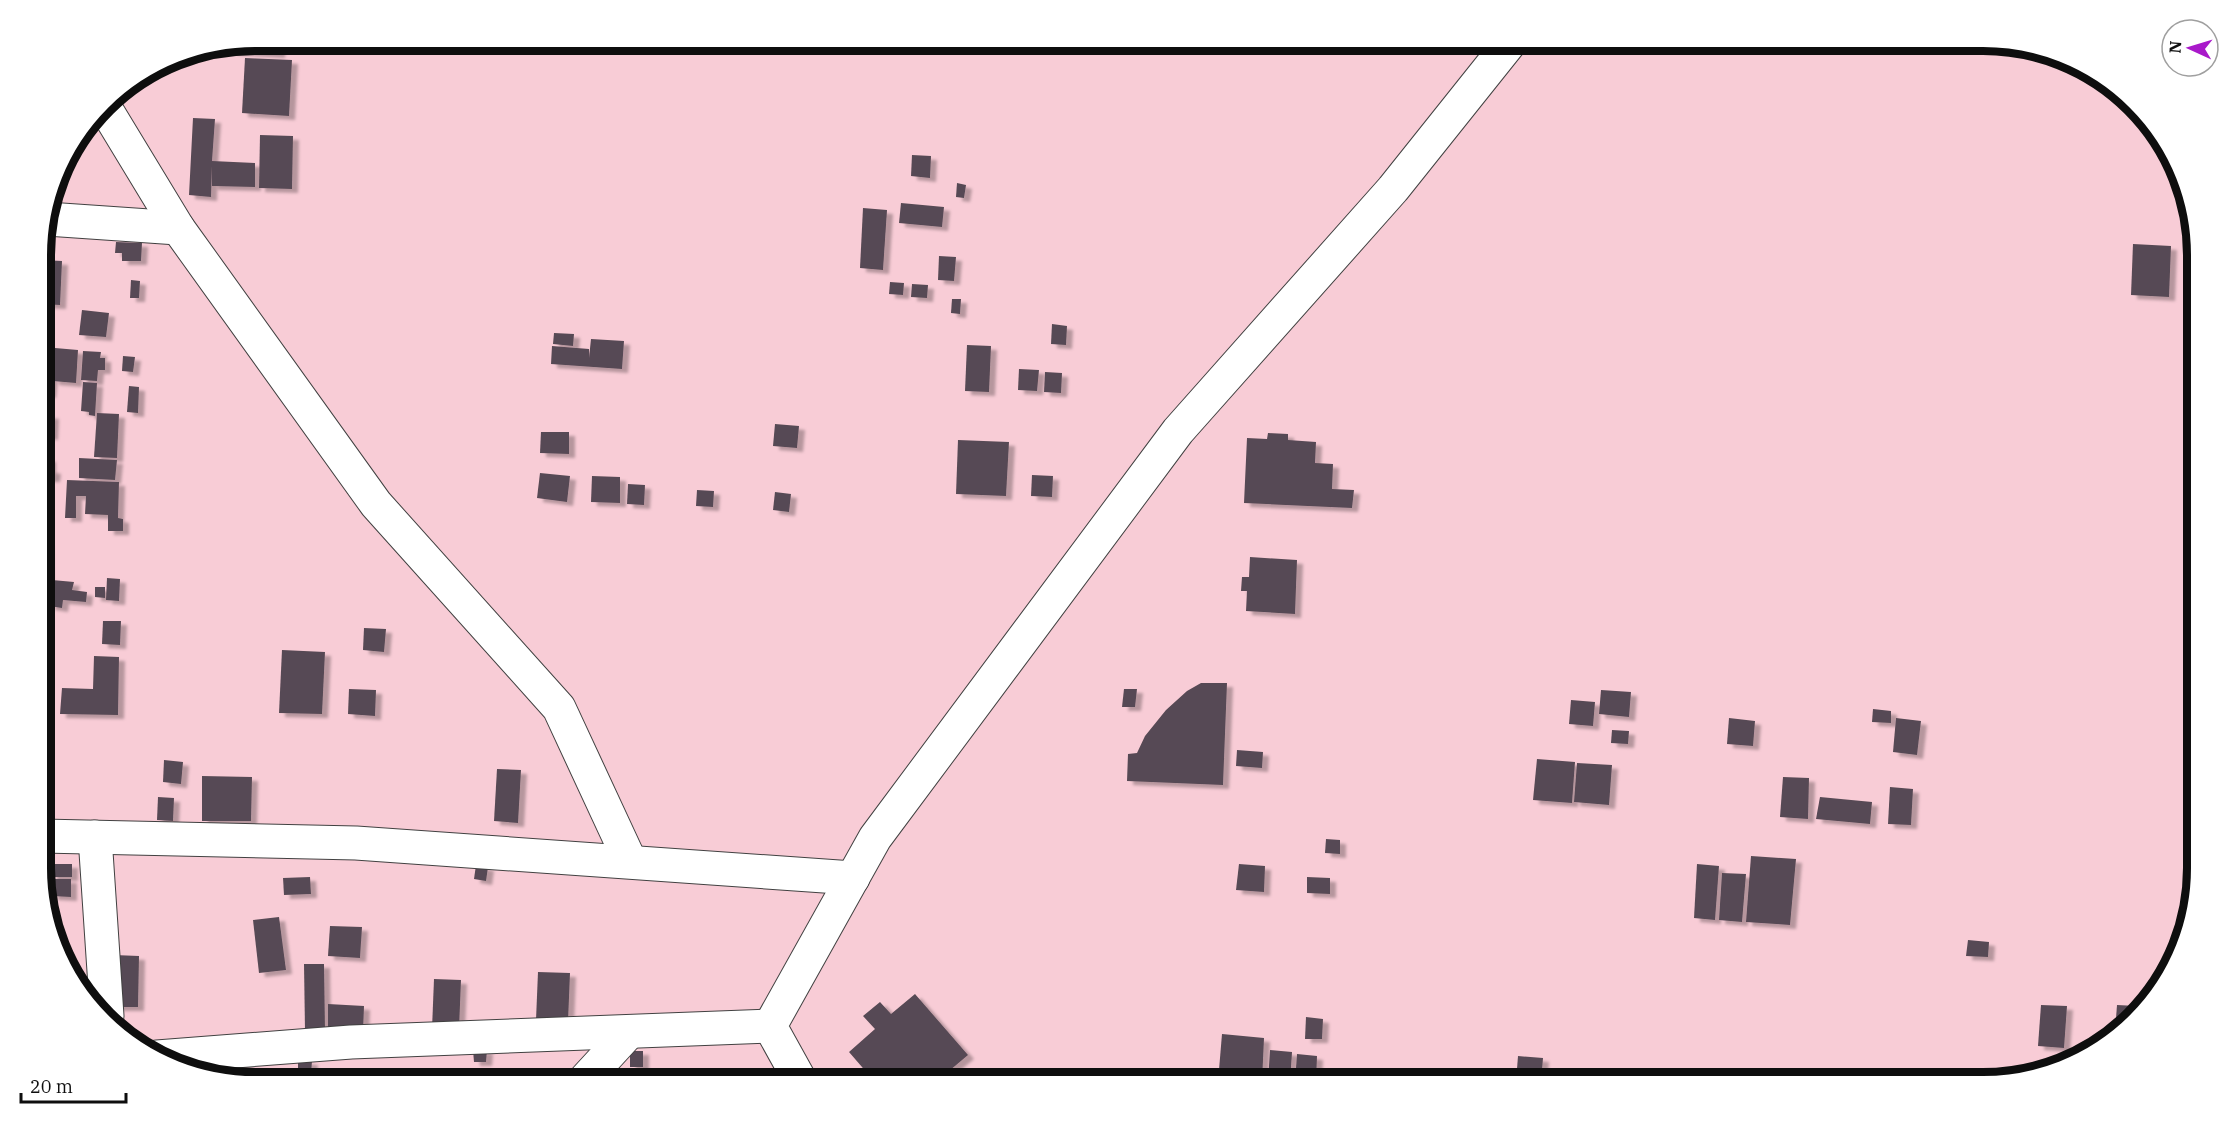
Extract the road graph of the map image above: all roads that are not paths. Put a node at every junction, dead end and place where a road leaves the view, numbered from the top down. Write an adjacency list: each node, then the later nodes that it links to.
1 (1503, 51): 8 (street)
2 (109, 114): 4 (street)
3 (55, 220): 4 (street)
4 (178, 228): 7 (street)
5 (51, 836): 6 (street)
6 (95, 837): 7 (street); 9 (street)
7 (630, 861): 8 (street)
8 (853, 878): 10 (street)
9 (106, 1006)
10 (770, 1026): 11 (street); 14 (street)
11 (628, 1032): 12 (street); 13 (street)
12 (176, 1056)
13 (592, 1072)
14 (795, 1072)

